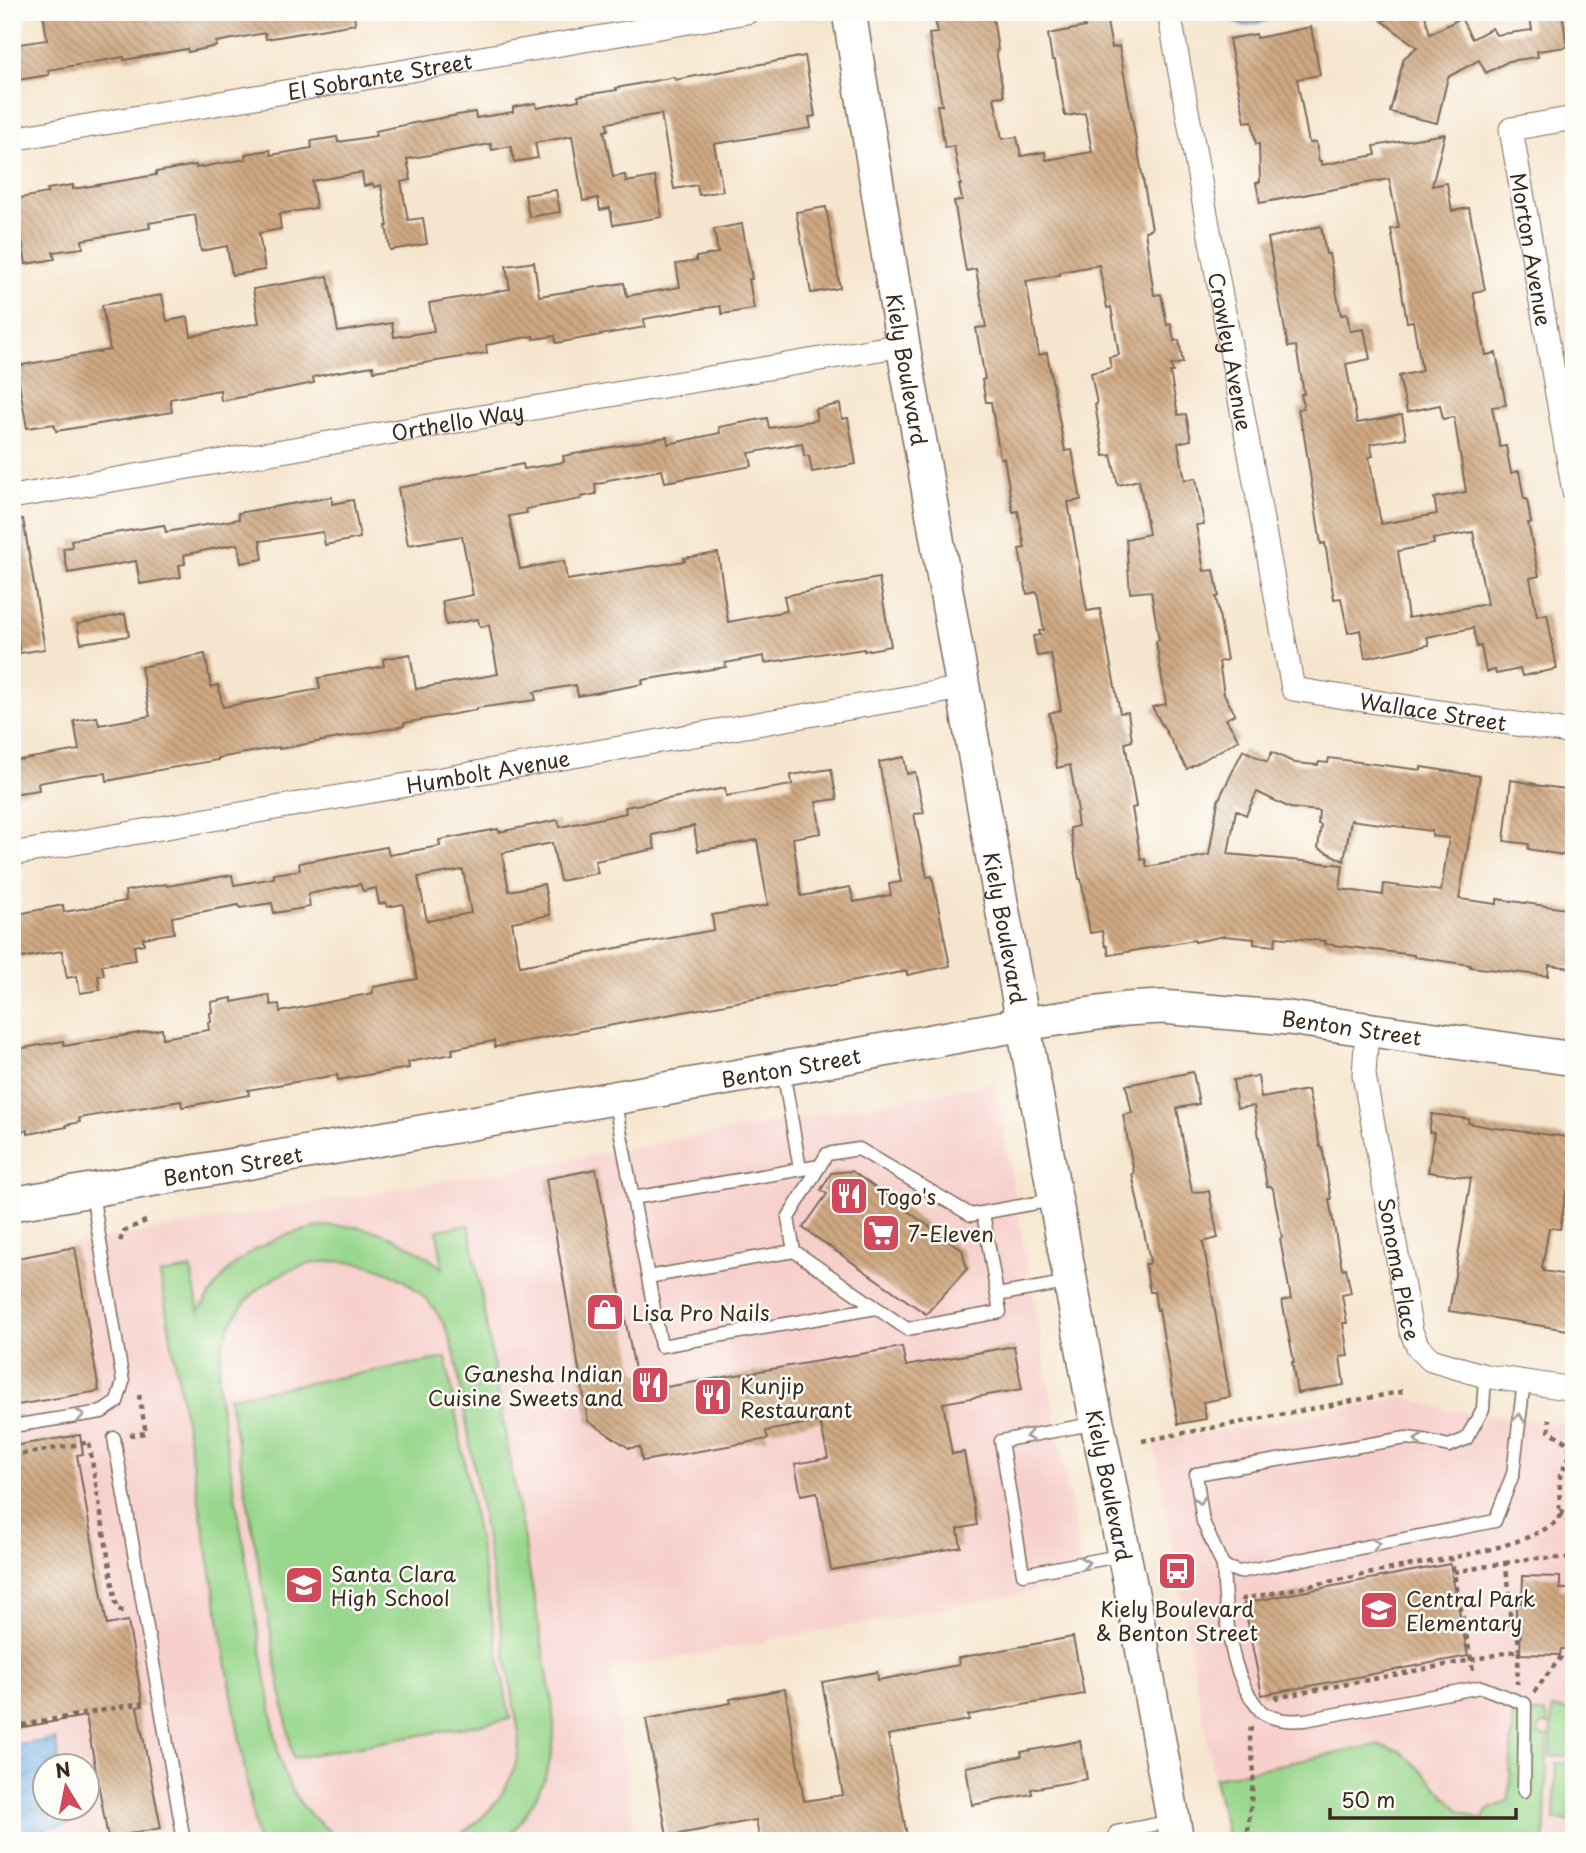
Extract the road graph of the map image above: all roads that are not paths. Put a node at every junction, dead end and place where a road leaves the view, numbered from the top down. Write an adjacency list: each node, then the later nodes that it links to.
1 (747, 12): 5 (street, El Sobrante Street)
2 (849, 12): 6 (main road, Kiely Boulevard)
3 (1169, 12): 10 (street, Crowley Avenue)
4 (1574, 118): 7 (street, Morton Avenue)
5 (12, 139)
6 (903, 345): 8 (street, Orthello Way); 9 (main road, Kiely Boulevard)
7 (1574, 492)
8 (12, 497)
9 (963, 688): 12 (street, Humbolt Avenue); 13 (main road, Kiely Boulevard)
10 (1293, 689): 11 (street, Wallace Street)
11 (1574, 733)
12 (12, 854)
13 (1023, 1024): 14 (main road, Benton Street); 16 (main road, Benton Street); 22 (main road, Kiely Boulevard)
14 (1367, 1029): 15 (main road, Benton Street); 30 (street, Sonoma Place)
15 (1574, 1059)
16 (782, 1068): 17 (main road, Benton Street); 19 (lane)
17 (614, 1098): 20 (main road, Benton Street); 21 (lane)
18 (820, 1166): 19 (lane); 24 (lane); 25 (lane)
19 (800, 1169): 21 (lane)
20 (91, 1190): 23 (main road, Benton Street); 34 (lane, one-way to 20)
21 (633, 1198): 26 (lane)
22 (1056, 1199): 24 (lane); 27 (main road, Kiely Boulevard)
23 (12, 1204)
24 (983, 1213): 28 (lane)
25 (794, 1251): 26 (lane); 29 (lane)
26 (648, 1277): 29 (lane)
27 (1070, 1282): 28 (lane); 33 (main road, Kiely Boulevard)
28 (997, 1295): 29 (lane)
29 (876, 1308)
30 (1485, 1376): 31 (street, Sonoma Place); 37 (lane, one-way to 37)
31 (1524, 1381): 32 (street, Sonoma Place); 37 (lane, one-way to 31)
32 (1574, 1388)
33 (1097, 1423): 36 (main road, Kiely Boulevard); 36 (lane, one-way to 36)
34 (12, 1426)
35 (114, 1438): 41 (lane)
36 (1124, 1555): 39 (main road, Kiely Boulevard)
37 (1223, 1566): 38 (lane)
38 (1524, 1791)
39 (1175, 1831): 40 (lane)
40 (1116, 1832)
41 (184, 1841)

